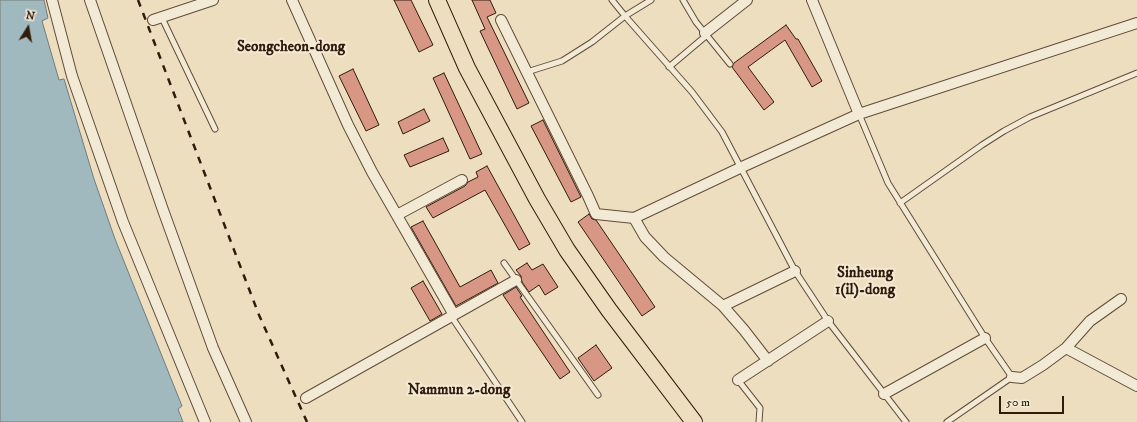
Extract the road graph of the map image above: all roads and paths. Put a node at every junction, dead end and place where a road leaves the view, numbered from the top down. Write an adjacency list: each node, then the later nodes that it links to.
1 (52, 0): 43 (street)
2 (90, 0): 44 (street)
3 (213, 0): 12 (street)
4 (292, 0): 25 (street)
5 (437, 0): 46 (main road)
6 (612, 0): 11 (lane)
7 (650, 0): 11 (lane)
8 (683, 0): 15 (lane)
9 (747, 0): 15 (street)
10 (812, 0): 20 (street)
11 (625, 16): 17 (lane); 18 (lane)
12 (158, 19): 21 (lane)
13 (501, 20): 18 (street)
14 (1137, 23): 20 (street)
15 (706, 34): 16 (lane); 17 (lane)
16 (730, 64)
17 (669, 67): 22 (lane)
18 (527, 72): 26 (street)
19 (1137, 73): 24 (lane)
20 (859, 114): 22 (street); 24 (lane)
21 (215, 128)
22 (742, 167): 26 (street); 28 (lane)
23 (462, 180): 25 (street)
24 (900, 203): 34 (lane)
25 (396, 216): 32 (street)
26 (634, 218): 31 (street)
27 (504, 263): 29 (lane)
28 (795, 271): 31 (street); 33 (lane)
29 (516, 280): 32 (street); 41 (lane)
30 (1121, 299): 35 (street)
31 (722, 306): 36 (street)
32 (452, 316): 42 (street); 45 (lane)
33 (828, 321): 36 (street); 40 (lane)
34 (986, 338): 37 (lane); 40 (street)
35 (1066, 348): 37 (street); 39 (street)
36 (768, 361): 38 (street)
37 (1012, 377): 49 (lane)
38 (738, 380): 47 (lane)
39 (1137, 386)
40 (884, 394): 48 (lane)
41 (598, 396)
42 (306, 398)
43 (205, 422)
44 (246, 422)
45 (522, 422)
46 (694, 422)
47 (759, 422)
48 (906, 422)
49 (947, 422)

